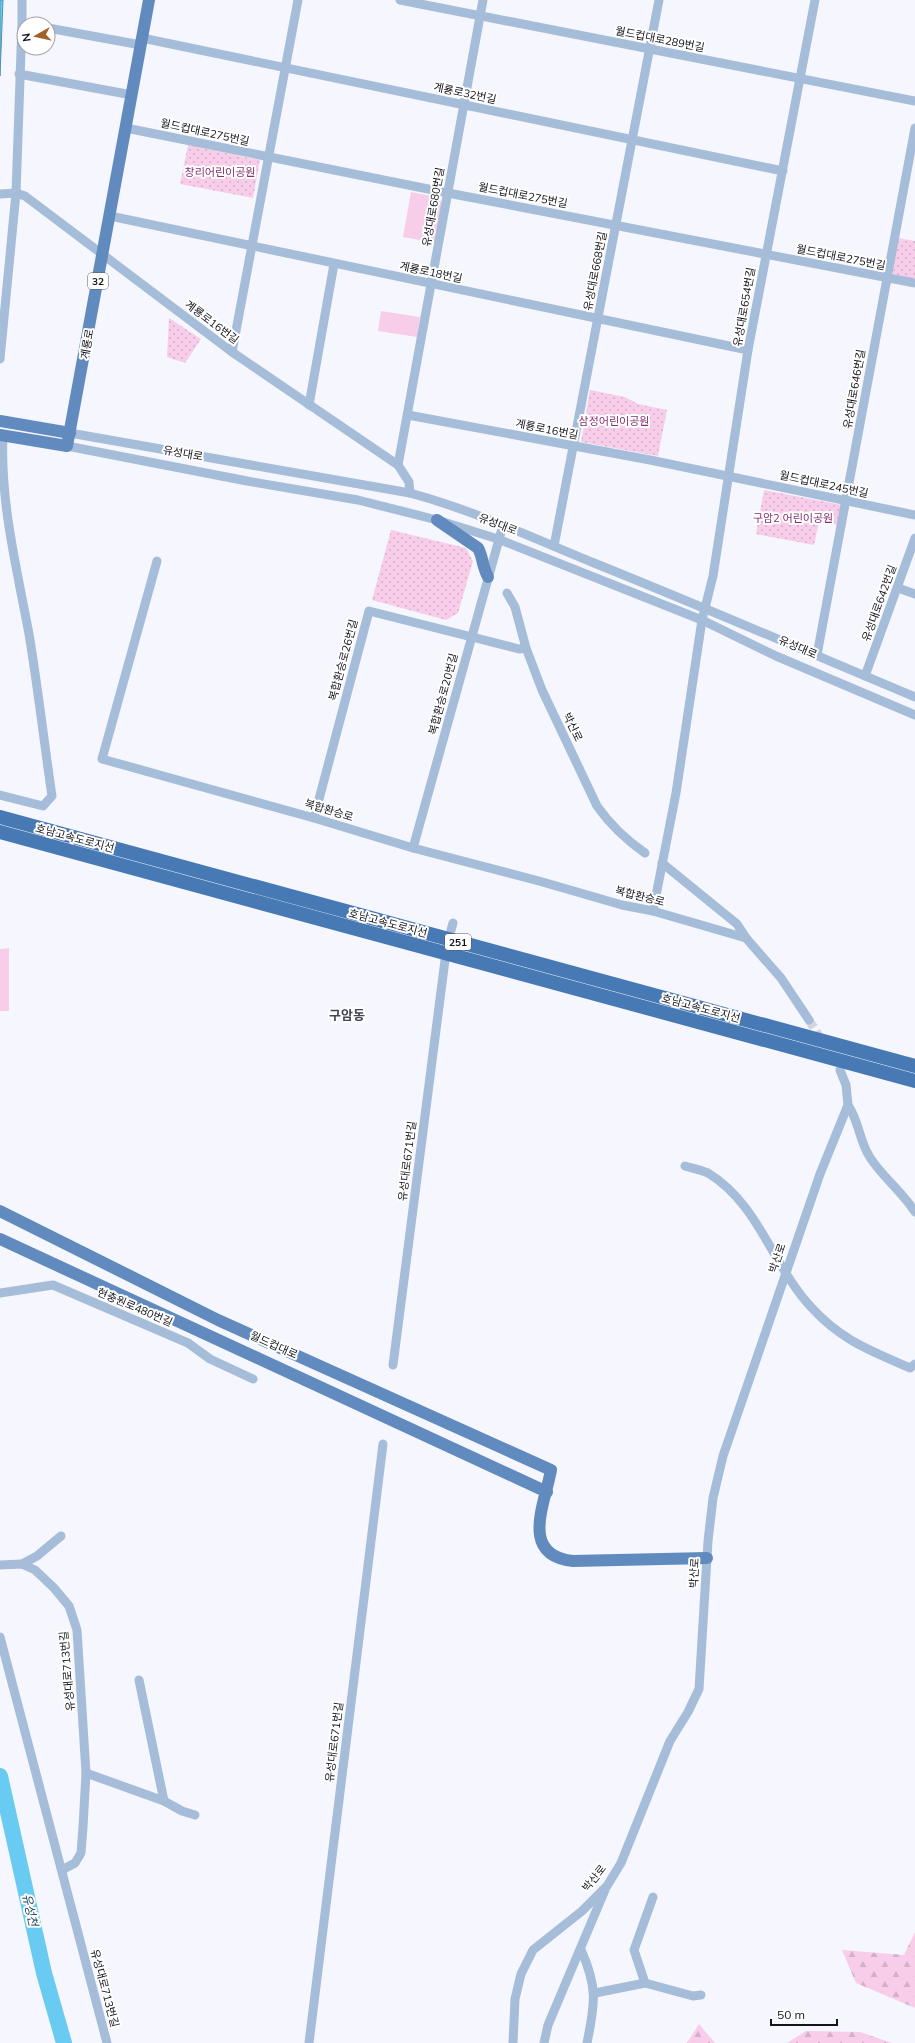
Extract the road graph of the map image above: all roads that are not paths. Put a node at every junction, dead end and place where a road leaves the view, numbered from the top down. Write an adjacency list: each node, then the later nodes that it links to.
1 (22, 0): 8 (street)
2 (149, 0): 11 (main road, 계룡로 / 32)
3 (298, 0): 14 (street)
4 (400, 0): 9 (street, 월드컵대로289번길)
5 (483, 0): 9 (street, 유성대로680번길)
6 (659, 0): 12 (street, 유성대로668번길)
7 (815, 0): 16 (street, 유성대로654번길)
8 (24, 16)
9 (481, 16): 12 (street, 월드컵대로289번길); 19 (street, 유성대로680번길)
10 (56, 29): 11 (street)
11 (142, 41): 14 (street, 계룡로32번길); 17 (main road, 계룡로 / 32)
12 (649, 49): 16 (street, 월드컵대로289번길); 22 (street, 유성대로668번길)
13 (21, 56): 15 (street)
14 (285, 68): 19 (street, 계룡로32번길); 23 (street)
15 (19, 74): 17 (street); 25 (street)
16 (801, 79): 18 (street, 월드컵대로289번길); 24 (street, 유성대로654번길)
17 (132, 95): 20 (main road, 계룡로 / 32)
18 (915, 101)
19 (464, 105): 22 (street, 계룡로32번길); 26 (street, 유성대로680번길)
20 (126, 128): 23 (street, 월드컵대로275번길); 28 (main road, 계룡로 / 32)
21 (915, 128): 34 (street, 유성대로646번길)
22 (632, 139): 24 (street, 계룡로32번길); 29 (street, 유성대로668번길)
23 (268, 158): 26 (street, 월드컵대로275번길); 30 (street)
24 (783, 171): 32 (street, 유성대로654번길)
25 (16, 193): 27 (street); 31 (street); 40 (street)
26 (448, 193): 29 (street, 월드컵대로275번길); 36 (street, 유성대로680번길)
27 (0, 194)
28 (110, 216): 30 (street, 계룡로18번길); 31 (main road, 계룡로 / 32)
29 (616, 226): 32 (street, 월드컵대로275번길); 37 (street, 유성대로668번길)
30 (252, 246): 33 (street, 계룡로18번길); 39 (street)
31 (103, 254): 39 (street, 계룡로16번길); 44 (main road, 계룡로 / 32)
32 (765, 255): 34 (street, 월드컵대로275번길); 38 (street, 유성대로654번길)
33 (334, 264): 36 (street, 계룡로18번길); 41 (street)
34 (887, 278): 35 (street, 월드컵대로275번길); 51 (street, 유성대로646번길)
35 (915, 283)
36 (432, 284): 37 (street, 계룡로18번길); 42 (street, 유성대로680번길)
37 (598, 319): 38 (street, 계룡로18번길); 47 (street, 유성대로668번길)
38 (748, 350): 49 (street, 유성대로654번길)
39 (232, 352): 41 (street, 계룡로16번길)
40 (0, 359)
41 (309, 405): 48 (street)
42 (408, 415): 47 (street, 계룡로16번길); 48 (street, 유성대로680번길)
43 (0, 422): 44 (main road)
44 (70, 433): 46 (main road, 32); 50 (street, 유성대로)
45 (2, 435): 46 (main road, 유성대로); 71 (street)
46 (67, 446): 53 (street, 유성대로)
47 (573, 447): 49 (street, 계룡로16번길); 57 (street, 유성대로668번길)
48 (398, 465): 50 (street)
49 (729, 476): 51 (street, 월드컵대로245번길); 63 (street, 유성대로654번길)
50 (410, 493): 54 (street, 유성대로)
51 (847, 500): 52 (street, 월드컵대로245번길); 67 (street, 유성대로646번길)
52 (915, 515)
53 (437, 520): 56 (street, 유성대로); 59 (main road)
54 (503, 525): 56 (street); 57 (street, 유성대로)
55 (915, 538): 60 (street, 유성대로642번길)
56 (497, 543): 59 (street, 복합환승로20번길); 64 (street, 유성대로)
57 (554, 546): 63 (street, 유성대로)
58 (157, 561): 73 (street, 복합환승로)
59 (488, 577): 65 (street, 복합환승로20번길)
60 (898, 588): 62 (street); 68 (street, 유성대로642번길)
61 (507, 593): 66 (street, 박산로)
62 (915, 594)
63 (705, 608): 64 (street, 유성대로654번길); 67 (street, 유성대로)
64 (702, 620): 70 (street, 유성대로); 77 (street, 유성대로654번길)
65 (471, 638): 66 (street); 73 (street, 복합환승로26번길); 75 (street, 복합환승로20번길)
66 (526, 648): 76 (street, 박산로)
67 (817, 656): 68 (street, 유성대로)
68 (865, 676): 69 (street, 유성대로)
69 (915, 697)
70 (915, 715)
71 (0, 795)
72 (0, 817): 82 (highway, 호남고속도로지선 / 251)
73 (314, 818): 75 (street, 복합환승로)
74 (0, 832): 84 (highway, 호남고속도로지선 / 251)
75 (413, 848): 78 (street, 복합환승로)
76 (645, 853)
77 (662, 863): 78 (street, 유성대로654번길); 79 (street)
78 (654, 911): 79 (street, 복합환승로)
79 (746, 938): 81 (street)
80 (445, 960): 93 (street, 유성대로671번길)
81 (809, 1020)
82 (915, 1066)
83 (840, 1070): 85 (street, 박산로)
84 (915, 1081)
85 (848, 1105): 88 (street); 90 (street, 박산로)
86 (685, 1166): 90 (street)
87 (0, 1211): 96 (main road, 월드컵대로)
88 (915, 1212)
89 (0, 1239): 96 (main road, 월드컵대로)
90 (785, 1271): 92 (street); 98 (street, 박산로)
91 (0, 1293): 94 (street, 현충원로480번길)
92 (915, 1364)
93 (393, 1365)
94 (253, 1380)
95 (383, 1444): 114 (street, 유성대로671번길)
96 (547, 1492): 98 (main road)
97 (61, 1536): 99 (street)
98 (708, 1558): 107 (street, 박산로)
99 (22, 1564): 100 (street); 103 (street, 유성대로713번길)
100 (0, 1565)
101 (0, 1637): 106 (street, 유성대로713번길)
102 (139, 1680): 104 (street)
103 (86, 1773): 104 (street); 106 (street, 유성대로713번길)
104 (164, 1801): 105 (street)
105 (195, 1816)
106 (62, 1870): 113 (street, 유성대로713번길)
107 (607, 1886): 109 (street); 115 (street, 박산로)
108 (652, 1897): 110 (street)
109 (581, 1950): 111 (street); 116 (street)
110 (645, 1983): 111 (street); 112 (street)
111 (595, 1994): 117 (street)
112 (701, 1995)
113 (107, 2043)
114 (309, 2043)
115 (513, 2043)
116 (544, 2043)
117 (587, 2043)

